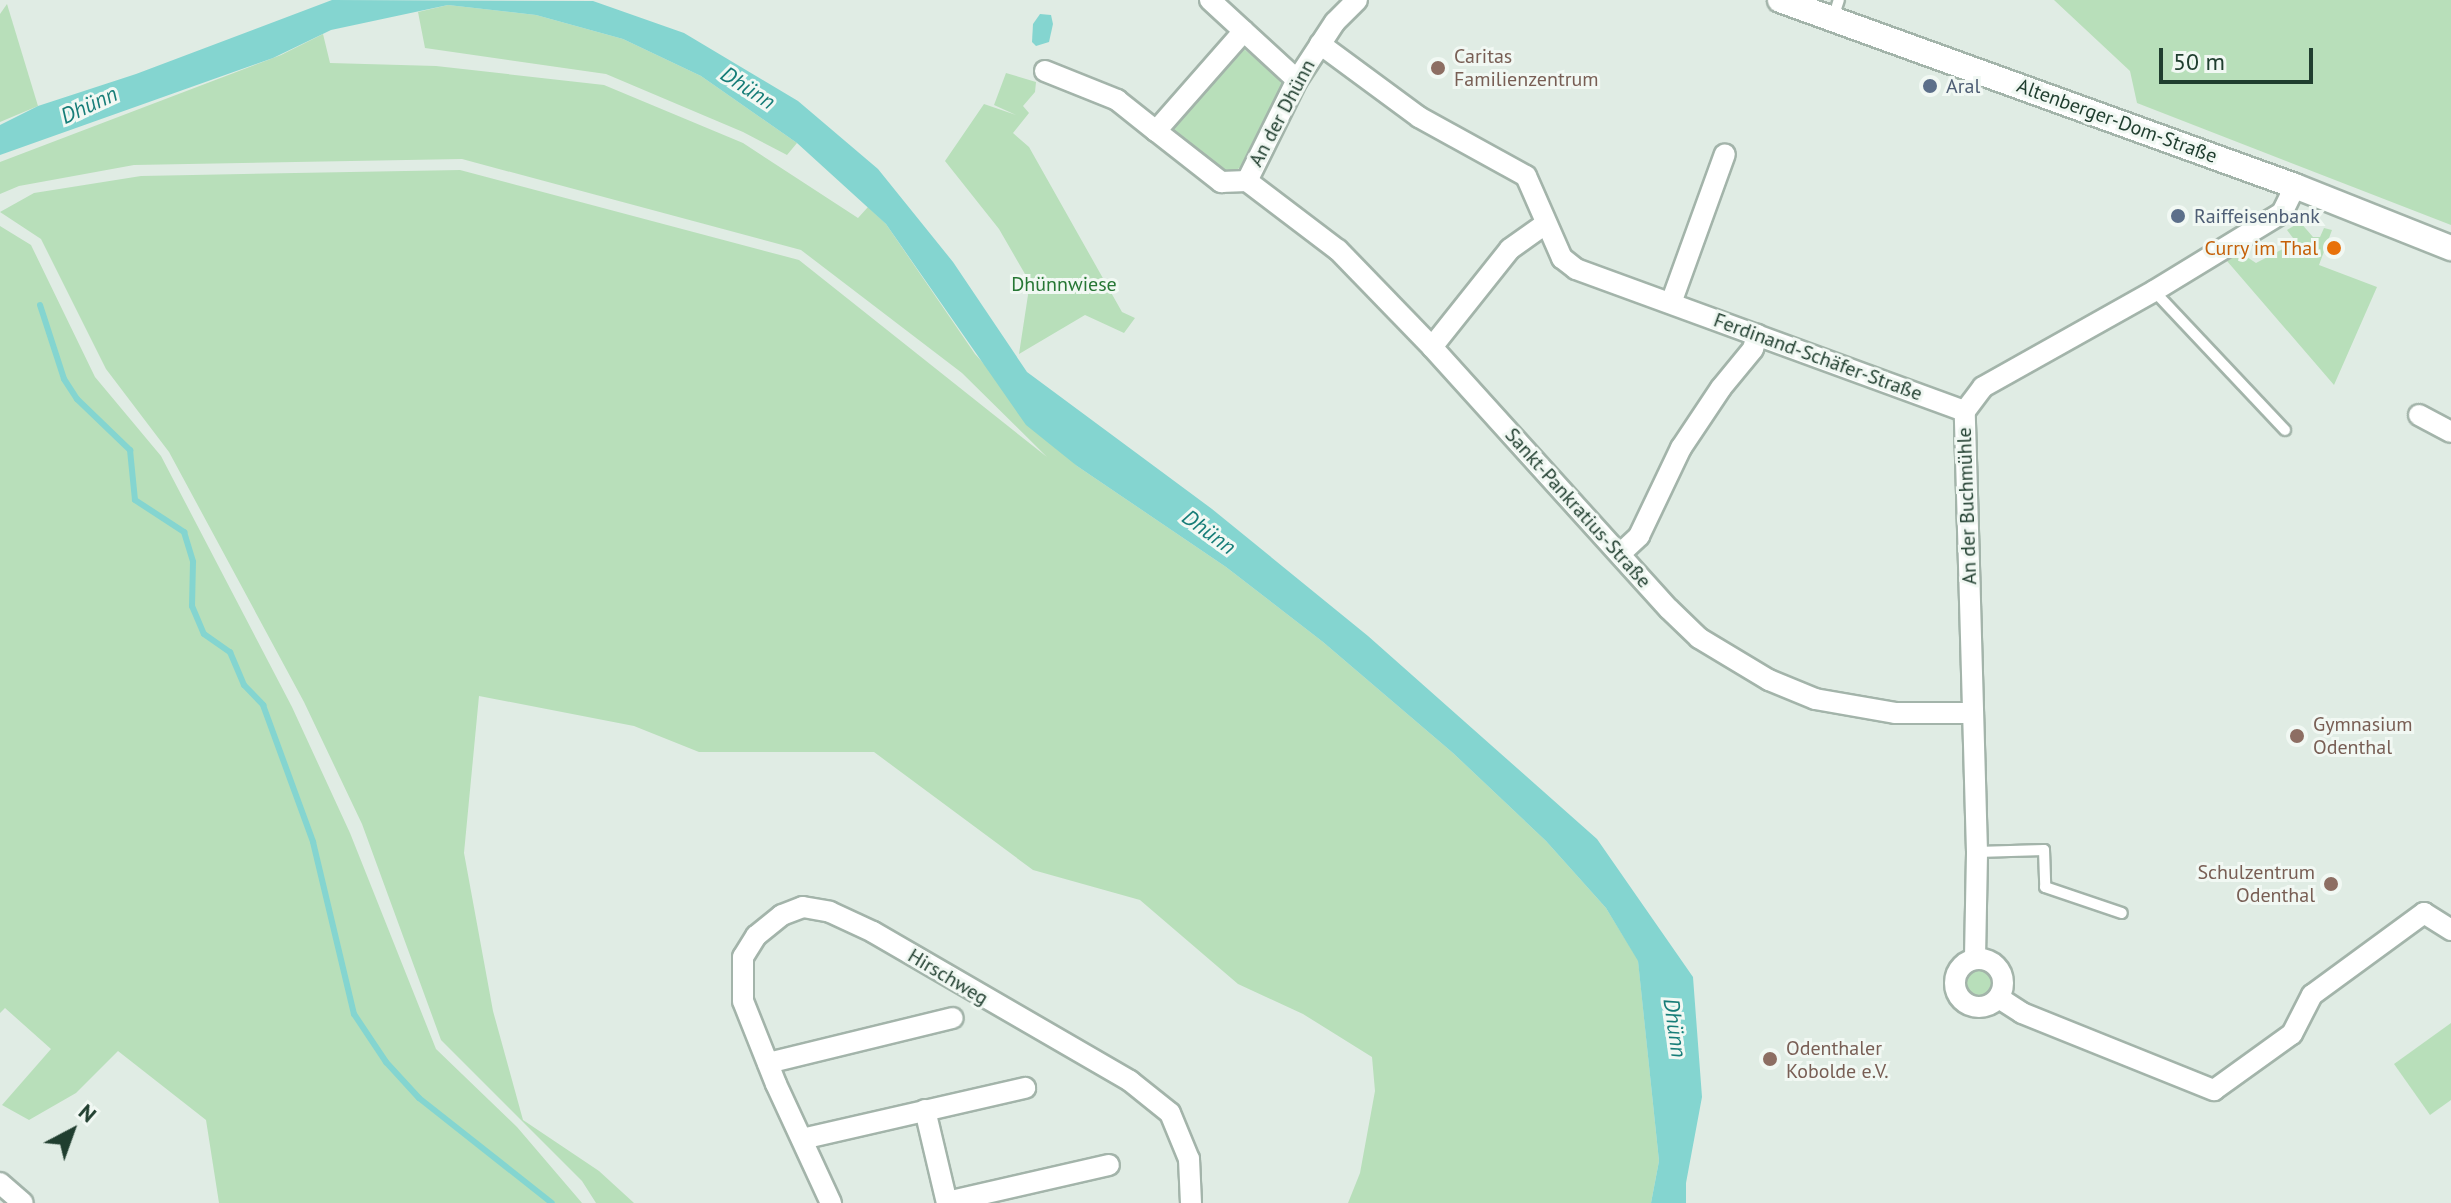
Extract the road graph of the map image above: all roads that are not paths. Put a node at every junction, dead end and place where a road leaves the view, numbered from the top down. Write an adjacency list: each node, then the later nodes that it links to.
1 (1210, 0): 5 (street)
2 (1357, 0): 6 (street, An der Dhünn)
3 (1780, 0): 4 (main road, Altenberger-Dom-Straße)
4 (1836, 9): 12 (main road, Altenberger-Dom-Straße)
5 (1244, 31): 8 (street); 9 (street)
6 (1320, 44): 8 (street, An der Dhünn); 13 (street, Ferdinand-Schäfer-Straße)
7 (1045, 71): 9 (street, An der Dhünn)
8 (1297, 80): 11 (street, An der Dhünn)
9 (1156, 131): 11 (street, An der Dhünn)
10 (1725, 154): 16 (street)
11 (1247, 181): 18 (street, Sankt-Pankratius-Straße)
12 (2295, 186): 14 (main road, Altenberger-Dom-Straße); 15 (street, An der Buchmühle)
13 (1545, 224): 16 (street, Ferdinand-Schäfer-Straße); 18 (street)
14 (2451, 248)
15 (2154, 291): 19 (street, An der Buchmühle); 21 (lane)
16 (1671, 303): 17 (street, Ferdinand-Schäfer-Straße)
17 (1757, 335): 19 (street, Ferdinand-Schäfer-Straße); 23 (street)
18 (1432, 347): 23 (street, Sankt-Pankratius-Straße)
19 (1965, 411): 24 (street, An der Buchmühle)
20 (2419, 415): 22 (street)
21 (2285, 430)
22 (2451, 432)
23 (1621, 553): 24 (street, Sankt-Pankratius-Straße)
24 (1973, 713): 25 (street, An der Buchmühle)
25 (1977, 852): 26 (lane); 28 (street, An der Buchmühle)
26 (2122, 913)
27 (2451, 930): 29 (street)
28 (1975, 958): 29 (street); 29 (street)
29 (1999, 998)
30 (953, 1018): 31 (street, Hirschweg)
31 (768, 1063): 34 (street, Hirschweg); 40 (street, Hirschweg)
32 (1025, 1088): 33 (street)
33 (925, 1110): 34 (street); 37 (street)
34 (802, 1139): 39 (street, Hirschweg)
35 (1109, 1165): 37 (street)
36 (0, 1183): 38 (street)
37 (947, 1202)
38 (23, 1203)
39 (831, 1203)
40 (1191, 1203)

